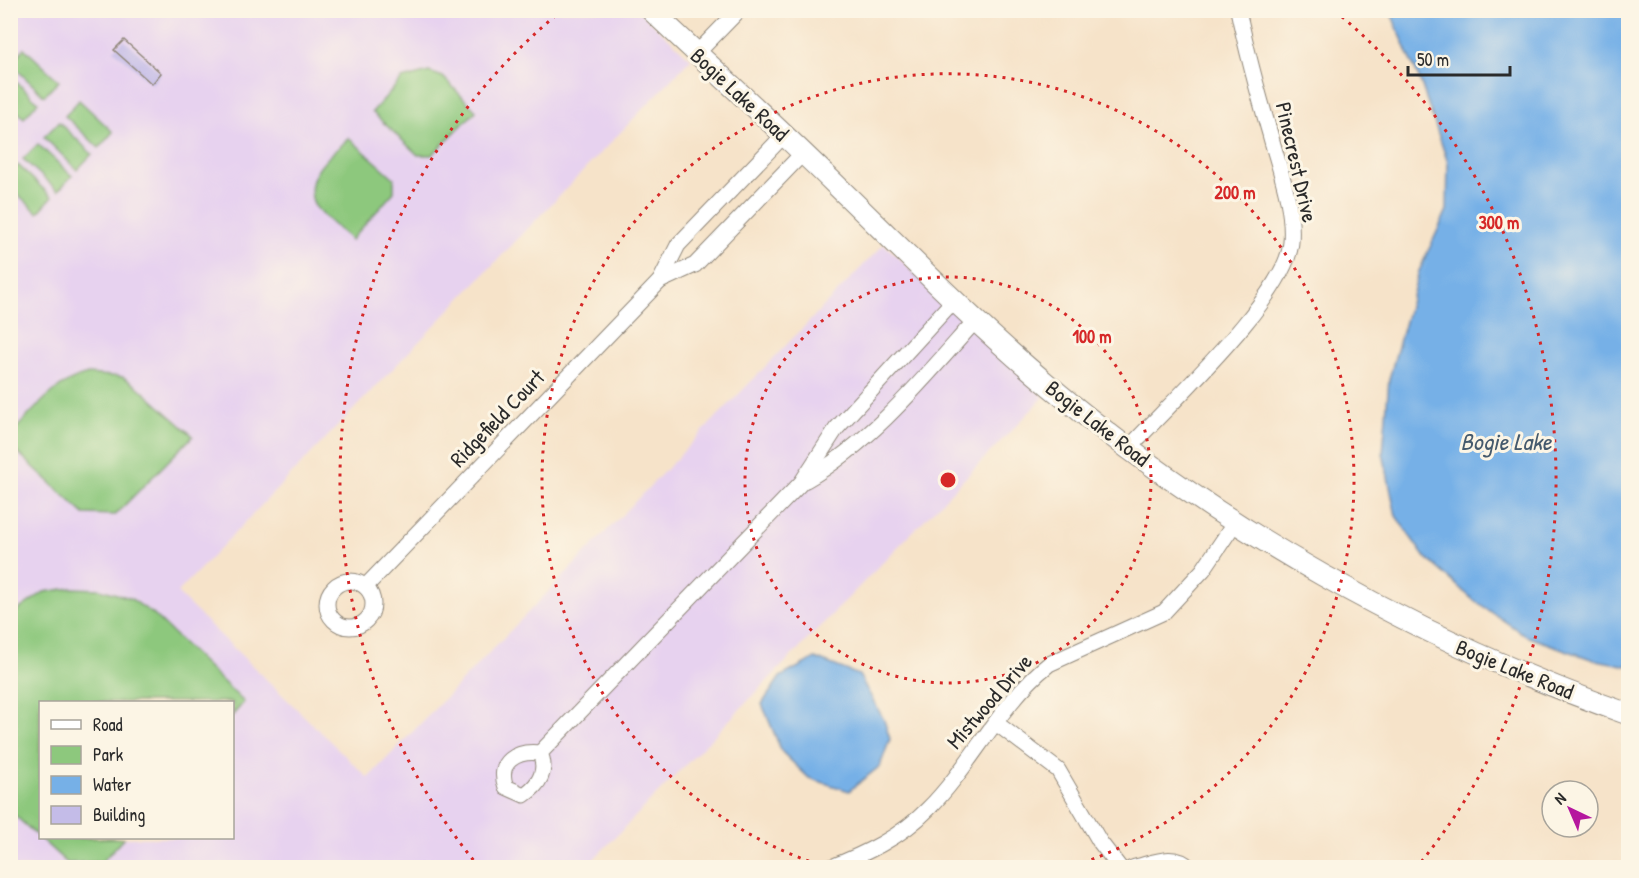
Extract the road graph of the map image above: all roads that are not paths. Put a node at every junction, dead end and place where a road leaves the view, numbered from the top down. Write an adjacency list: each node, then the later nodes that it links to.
1 (651, 10): 4 (main road, Bogie Lake Road)
2 (739, 10): 4 (street)
3 (1238, 10): 12 (street, Pinecrest Drive)
4 (697, 53): 5 (main road, Bogie Lake Road)
5 (784, 135): 6 (main road, Bogie Lake Road); 7 (street, Ridgefield Court)
6 (803, 153): 7 (street, Ridgefield Court); 8 (main road, Bogie Lake Road)
7 (660, 281): 15 (street, Ridgefield Court)
8 (954, 300): 9 (main road, Bogie Lake Road); 10 (street)
9 (975, 321): 11 (street); 12 (main road, Bogie Lake Road)
10 (884, 378): 11 (street); 13 (street)
11 (905, 397): 13 (street)
12 (1129, 448): 14 (main road, Bogie Lake Road)
13 (801, 483): 18 (street)
14 (1236, 521): 16 (main road, Bogie Lake Road); 17 (street, Mistwood Drive)
15 (366, 586)
16 (1629, 714)
17 (996, 723): 19 (street, Mistwood Drive); 20 (street)
18 (540, 753)
19 (829, 867)
20 (1120, 867)
21 (1132, 867): 22 (street)
22 (1190, 867)

